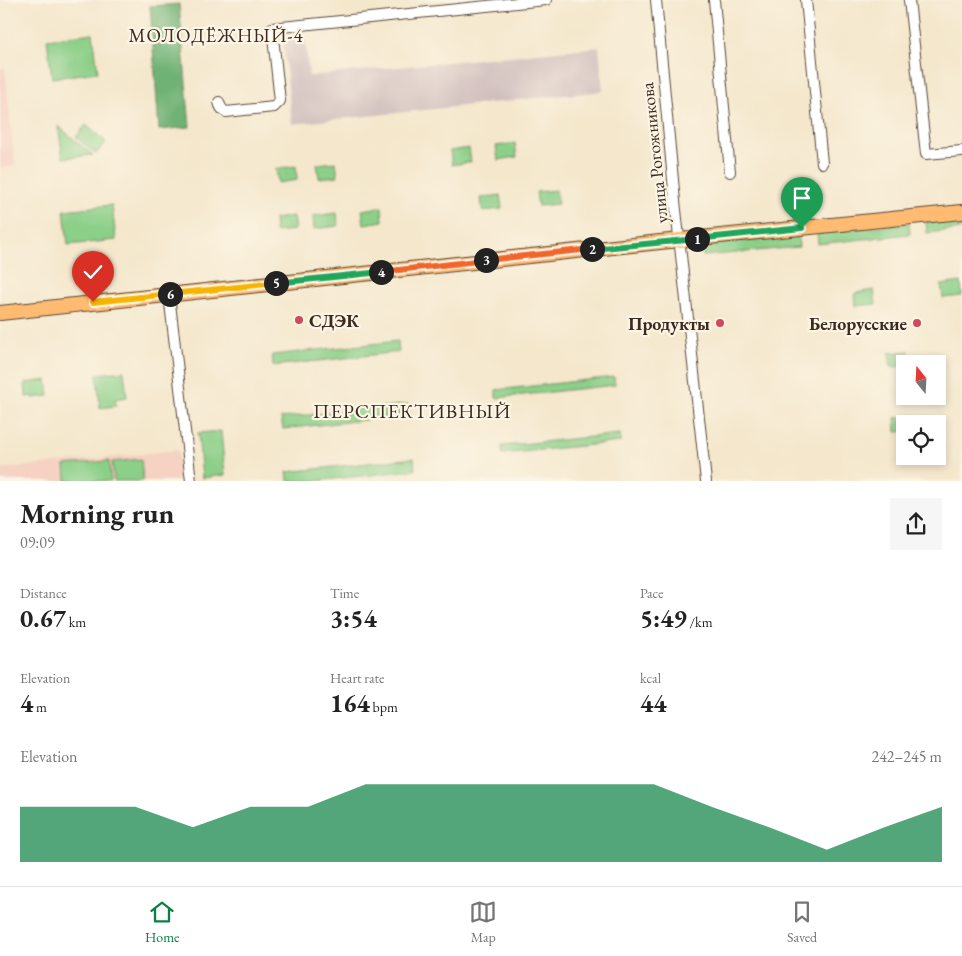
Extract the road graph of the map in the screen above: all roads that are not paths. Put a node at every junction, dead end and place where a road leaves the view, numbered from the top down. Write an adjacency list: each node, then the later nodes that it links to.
1 (546, 0): 6 (street)
2 (656, 0): 11 (street, улица Рогожникова)
3 (714, 0): 9 (street)
4 (806, 0): 8 (street)
5 (910, 0): 7 (street)
6 (219, 102)
7 (962, 151)
8 (822, 163)
9 (730, 172)
10 (962, 212): 11 (main road)
11 (679, 240): 12 (main road); 15 (street, улица Рогожникова)
12 (169, 294): 13 (main road); 14 (street)
13 (0, 313)
14 (191, 481)
15 (706, 481)

